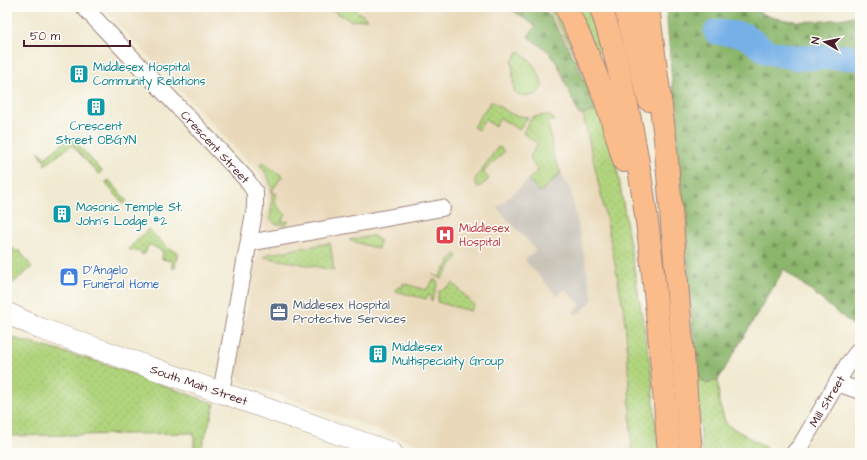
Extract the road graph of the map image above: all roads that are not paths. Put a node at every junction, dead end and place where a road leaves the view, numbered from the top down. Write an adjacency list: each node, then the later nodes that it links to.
1 (84, 7): 7 (street, Crescent Street)
2 (566, 7): 9 (highway)
3 (601, 7): 9 (highway)
4 (625, 7): 8 (highway)
5 (648, 7): 8 (highway)
6 (442, 208): 7 (street)
7 (249, 243): 14 (street, Crescent Street)
8 (675, 261): 17 (highway)
9 (653, 263): 16 (highway)
10 (7, 313): 14 (street, South Main Street)
11 (860, 349): 12 (street, Mill Street)
12 (837, 383): 13 (street); 18 (street, Mill Street)
13 (860, 391)
14 (221, 392): 15 (street, South Main Street)
15 (392, 453)
16 (669, 453)
17 (691, 453)
18 (794, 453)

